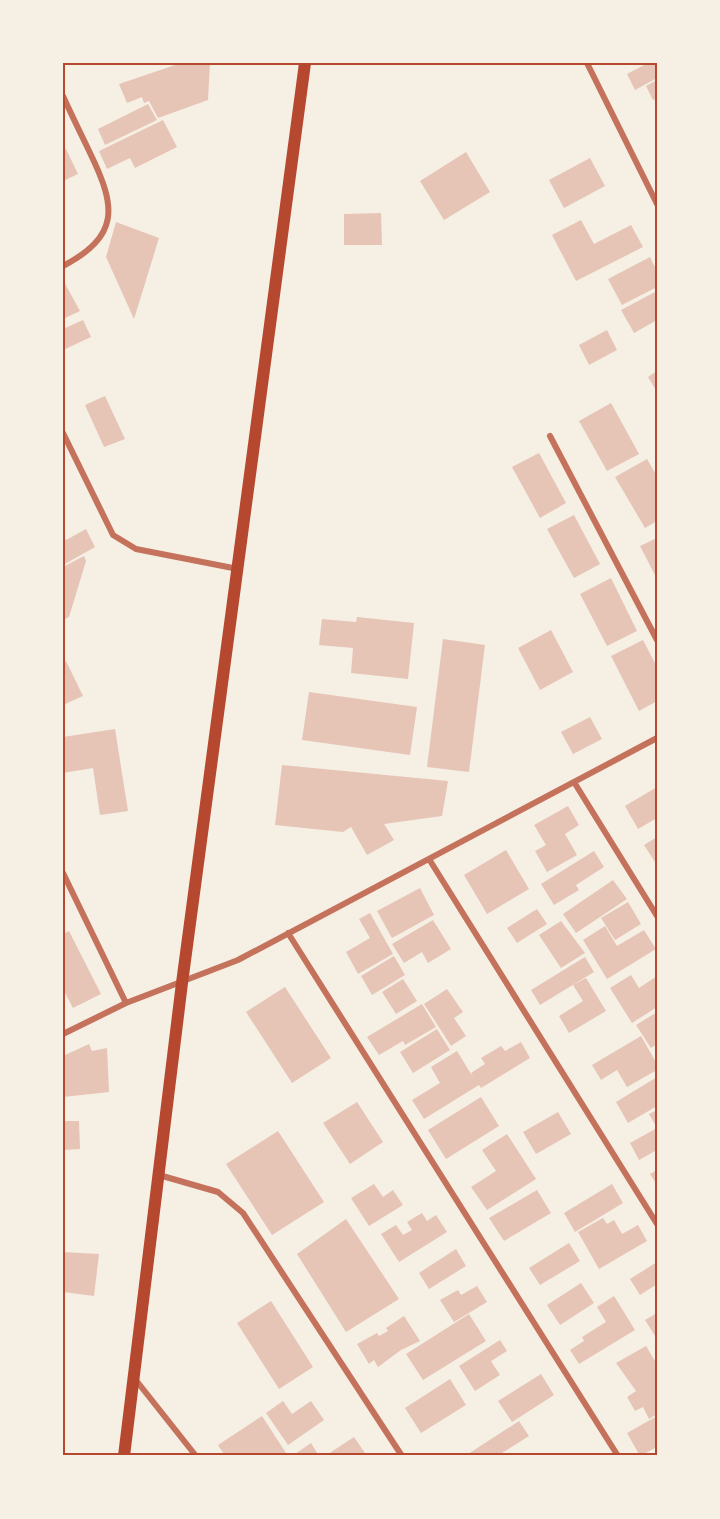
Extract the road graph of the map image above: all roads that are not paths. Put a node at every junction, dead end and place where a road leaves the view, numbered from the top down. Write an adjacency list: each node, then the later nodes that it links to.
1 (586, 63): 4 (street)
2 (303, 66): 8 (main road)
3 (63, 96): 5 (street)
4 (657, 204)
5 (63, 266)
6 (63, 434): 8 (street)
7 (550, 436): 9 (street)
8 (238, 569): 16 (main road)
9 (657, 640)
10 (657, 738): 11 (street)
11 (574, 782): 12 (street); 14 (street)
12 (429, 859): 15 (street); 20 (street)
13 (63, 873): 17 (street)
14 (657, 916)
15 (288, 933): 16 (street); 25 (street)
16 (182, 984): 17 (street); 19 (main road)
17 (126, 1003): 18 (street)
18 (63, 1034)
19 (159, 1175): 21 (main road); 24 (street)
20 (657, 1224)
21 (134, 1377): 22 (main road); 23 (street)
22 (124, 1456)
23 (196, 1456)
24 (402, 1456)
25 (618, 1456)

